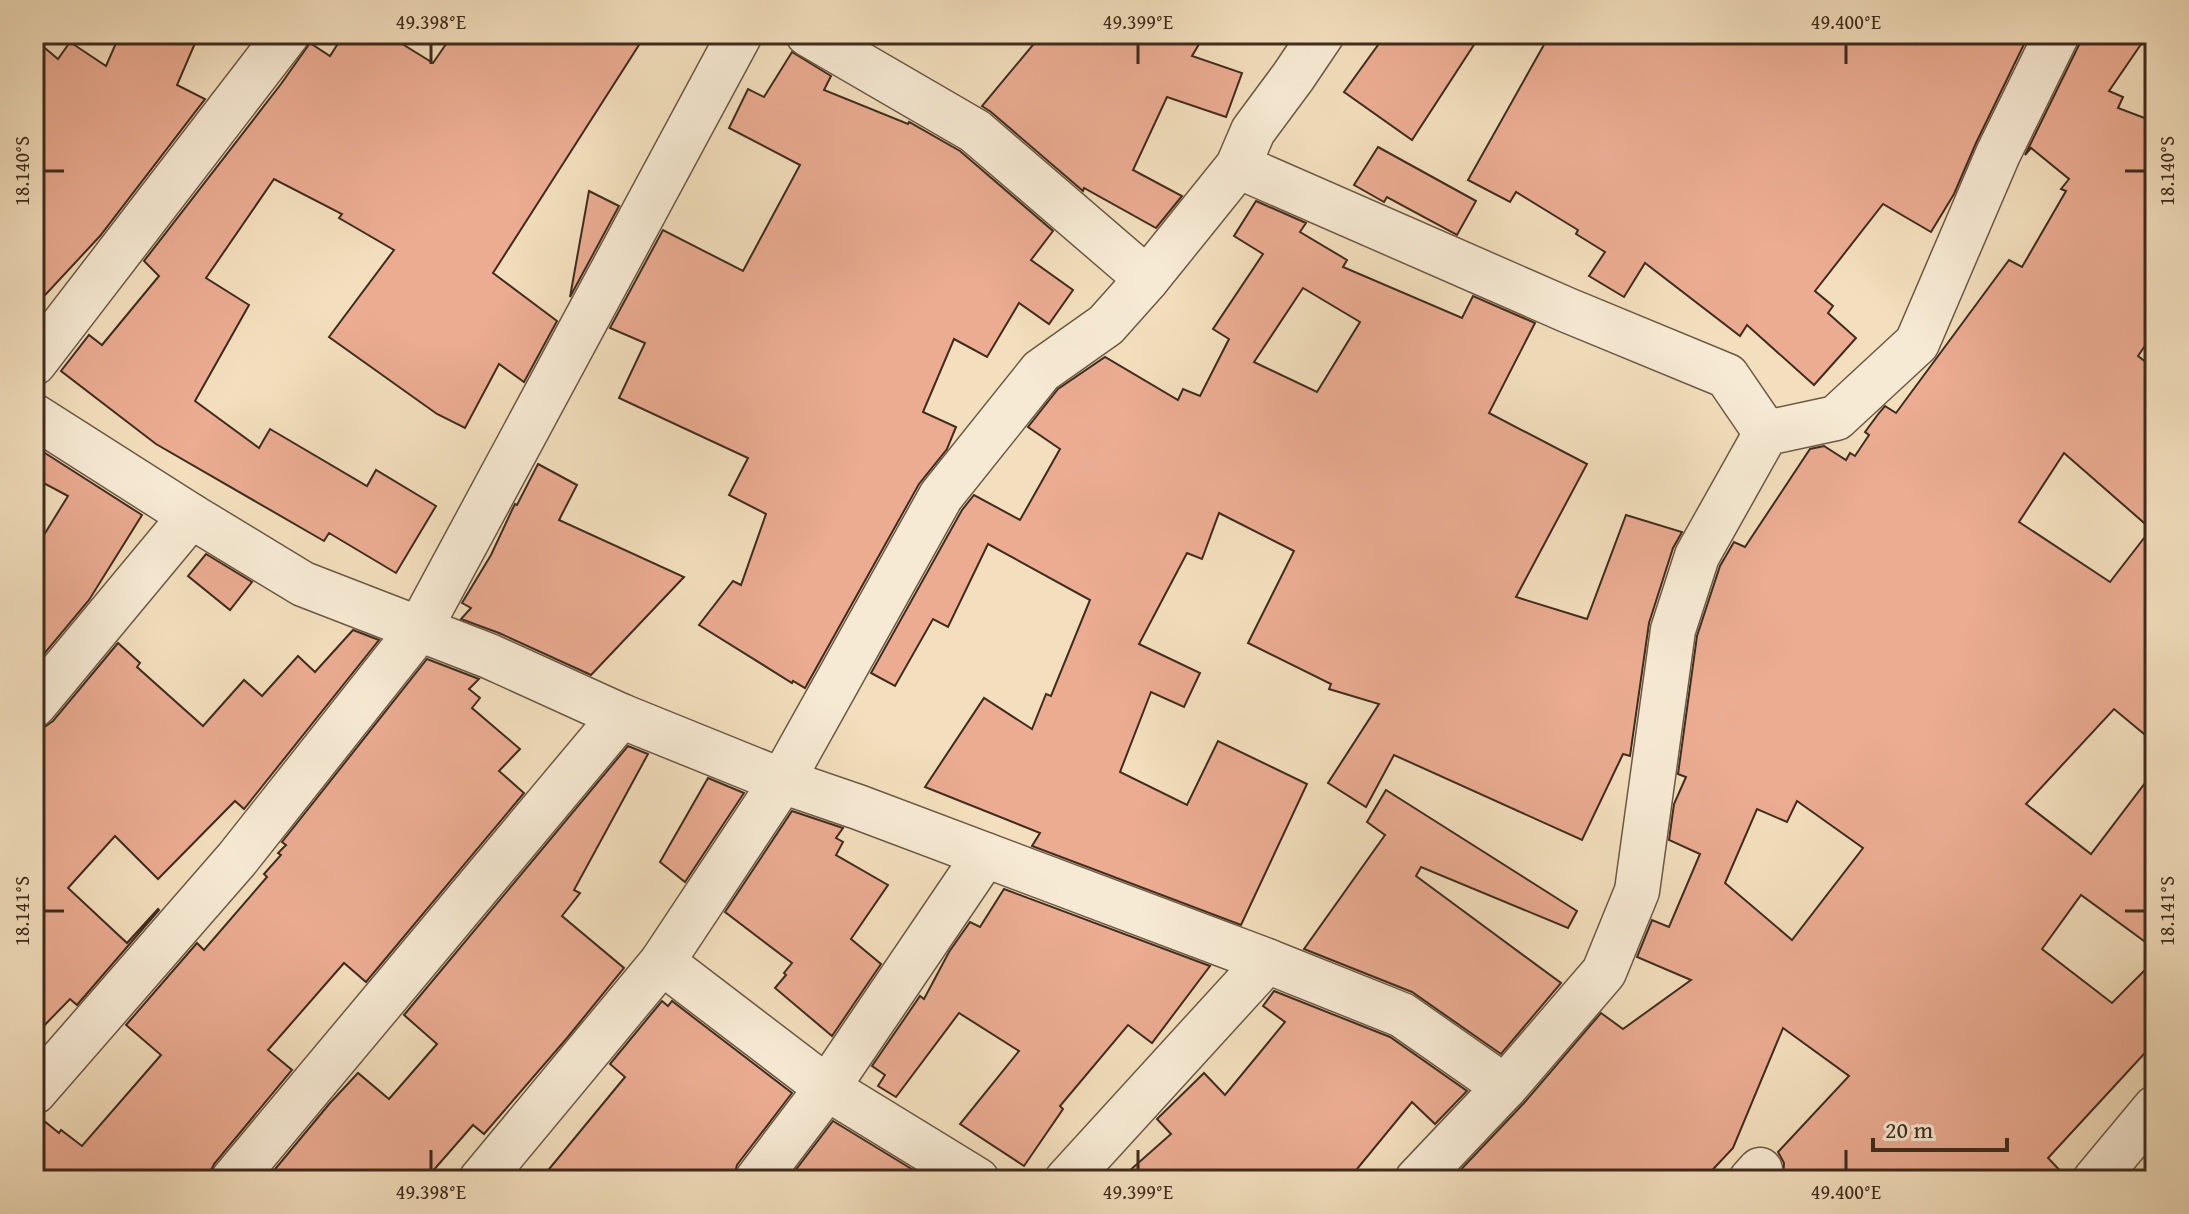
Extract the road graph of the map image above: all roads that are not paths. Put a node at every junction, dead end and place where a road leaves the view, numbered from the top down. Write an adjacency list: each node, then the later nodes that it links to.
1 (287, 34): 8 (street)
2 (740, 34): 12 (street)
3 (808, 34): 7 (street)
4 (1322, 34): 6 (street)
5 (2057, 34): 10 (street)
6 (1238, 166): 7 (street); 10 (street)
7 (1147, 279): 15 (street)
8 (34, 363)
9 (34, 416): 11 (street)
10 (1766, 433): 19 (street)
11 (191, 516): 12 (street); 13 (street)
12 (420, 628): 14 (street); 21 (street)
13 (34, 705)
14 (621, 716): 15 (street); 23 (street)
15 (782, 781): 16 (street); 18 (street)
16 (985, 855): 17 (street); 20 (street)
17 (1267, 961): 19 (street); 27 (street)
18 (662, 962): 20 (street); 24 (street)
19 (1505, 1087): 28 (street)
20 (827, 1088): 25 (street); 26 (street)
21 (34, 1092)
22 (2155, 1108): 29 (street)
23 (233, 1180)
24 (481, 1180)
25 (757, 1180)
26 (977, 1180)
27 (1067, 1180)
28 (1417, 1180)
29 (2095, 1180)

